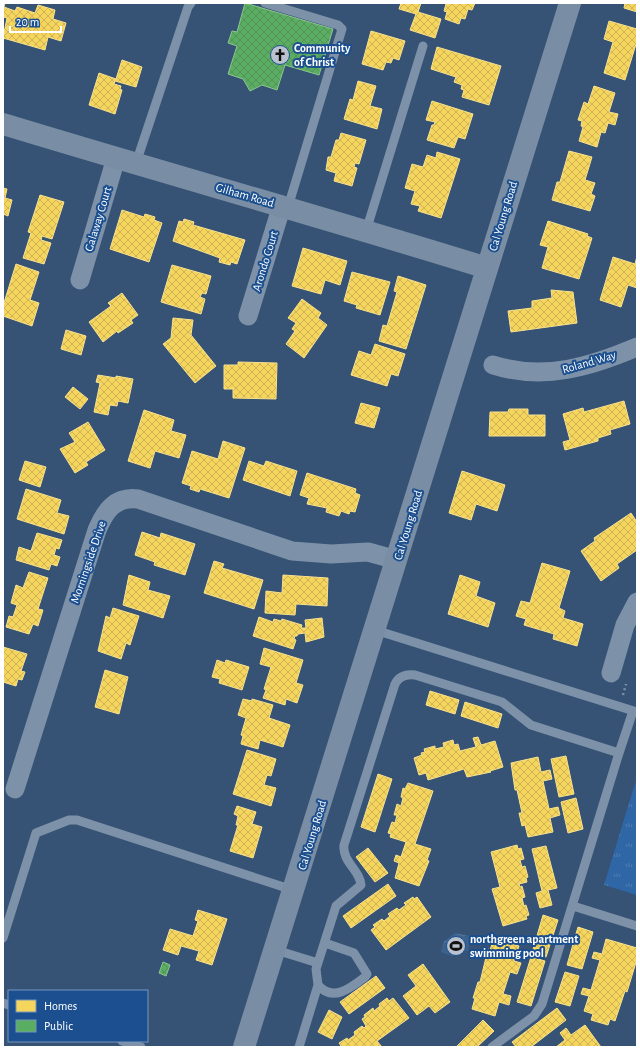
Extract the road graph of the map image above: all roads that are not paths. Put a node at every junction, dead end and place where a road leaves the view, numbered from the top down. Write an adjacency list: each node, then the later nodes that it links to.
1 (191, 3): 6 (lane)
2 (264, 3): 7 (lane)
3 (570, 3): 9 (main road, Cal Young Road)
4 (422, 46): 8 (lane)
5 (3, 124): 6 (main road, Gilham Road)
6 (126, 161): 7 (main road, Gilham Road); 10 (street, Galaway Court)
7 (285, 206): 8 (main road, Gilham Road); 11 (street, Arondo Court)
8 (366, 231): 9 (main road, Gilham Road)
9 (487, 268): 14 (main road, Cal Young Road)
10 (80, 280)
11 (248, 316)
12 (637, 347): 13 (street, Roland Way)
13 (493, 365)
14 (398, 560): 16 (main road, Cal Young Road); 20 (street, Morningside Drive)
15 (637, 602): 17 (street)
16 (375, 630): 18 (lane); 21 (main road, Cal Young Road)
17 (611, 673)
18 (635, 712): 19 (lane)
19 (619, 752): 22 (lane); 25 (lane)
20 (15, 789)
21 (294, 890): 24 (lane); 26 (main road, Cal Young Road)
22 (573, 906): 23 (lane); 33 (lane)
23 (637, 926)
24 (3, 938)
25 (324, 943): 27 (lane); 28 (lane)
26 (276, 950): 27 (lane); 31 (main road, Cal Young Road)
27 (318, 963): 28 (lane)
28 (318, 985): 32 (lane)
29 (125, 1042): 30 (lane)
30 (141, 1047)
31 (244, 1047)
32 (299, 1047)
33 (492, 1047)

